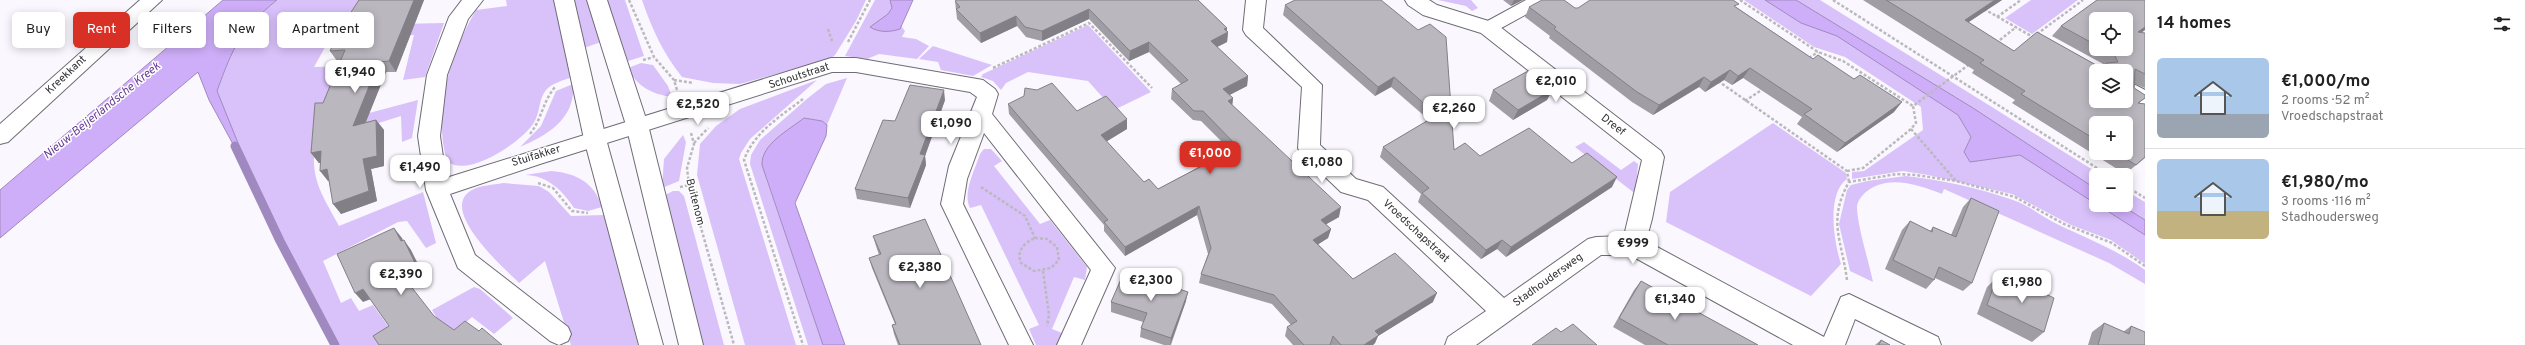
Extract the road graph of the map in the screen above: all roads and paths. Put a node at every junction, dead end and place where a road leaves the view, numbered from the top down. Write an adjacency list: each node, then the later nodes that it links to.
1 (152, 0): 39 (street, Kreekkant)
2 (473, 0): 46 (street)
3 (564, 0): 40 (street)
4 (597, 0): 37 (street)
5 (629, 0): 35 (path, Buitenom)
6 (870, 0): 19 (path)
7 (1256, 0): 54 (street, Vroedschapstraat)
8 (1415, 0): 16 (street, Dreef)
9 (1539, 0): 16 (lane)
10 (1740, 0): 21 (path)
11 (1833, 0): 25 (path)
12 (2021, 0): 15 (path)
13 (2083, 0): 17 (path)
14 (1980, 7): 15 (path)
15 (1996, 17): 17 (path)
16 (1488, 28): 50 (street, Dreef)
17 (2015, 28): 20 (path)
18 (828, 29): 19 (path)
19 (846, 44): 24 (path)
20 (1991, 48)
21 (1818, 52): 22 (path); 34 (path)
22 (1806, 60)
23 (1973, 62): 25 (path)
24 (831, 65): 27 (street, Schoutstraat); 35 (street, Schoutstraat)
25 (1954, 77): 34 (path); 41 (path)
26 (1714, 78): 33 (path)
27 (967, 83): 29 (path); 36 (street, Schoutstraat)
28 (1769, 84): 33 (path)
29 (1152, 88)
30 (2133, 92): 32 (street)
31 (806, 97): 60 (path)
32 (2145, 100)
33 (1745, 101): 42 (path)
34 (1913, 106): 38 (path)
35 (685, 113): 37 (street, Schoutstraat); 59 (path, Buitenom)
36 (981, 115): 43 (street, Schoutstraat); 62 (street)
37 (637, 125): 40 (street, Stuifakker); 58 (street)
38 (1911, 128): 42 (path); 44 (path)
39 (0, 136)
40 (595, 138): 46 (street, Stuifakker); 57 (street)
41 (2097, 168)
42 (1847, 171): 45 (path)
43 (957, 177): 49 (path); 61 (street, Schoutstraat)
44 (1956, 181): 45 (path); 51 (path)
45 (1849, 182): 53 (path)
46 (437, 190): 56 (street)
47 (2133, 190): 48 (path)
48 (2145, 198)
49 (1035, 238): 52 (path); 52 (path)
50 (1633, 245): 54 (street, Stadhoudersweg); 64 (street)
51 (2145, 266)
52 (1043, 271): 55 (path)
53 (1849, 304): 65 (street); 66 (street)
54 (1503, 312): 63 (street, Stadhoudersweg)
55 (1045, 331)
56 (558, 334)
57 (650, 345)
58 (691, 345)
59 (734, 345)
60 (803, 345)
61 (1021, 345)
62 (1069, 345)
63 (1457, 345)
64 (1815, 345)
65 (1833, 345)
66 (1929, 345)

